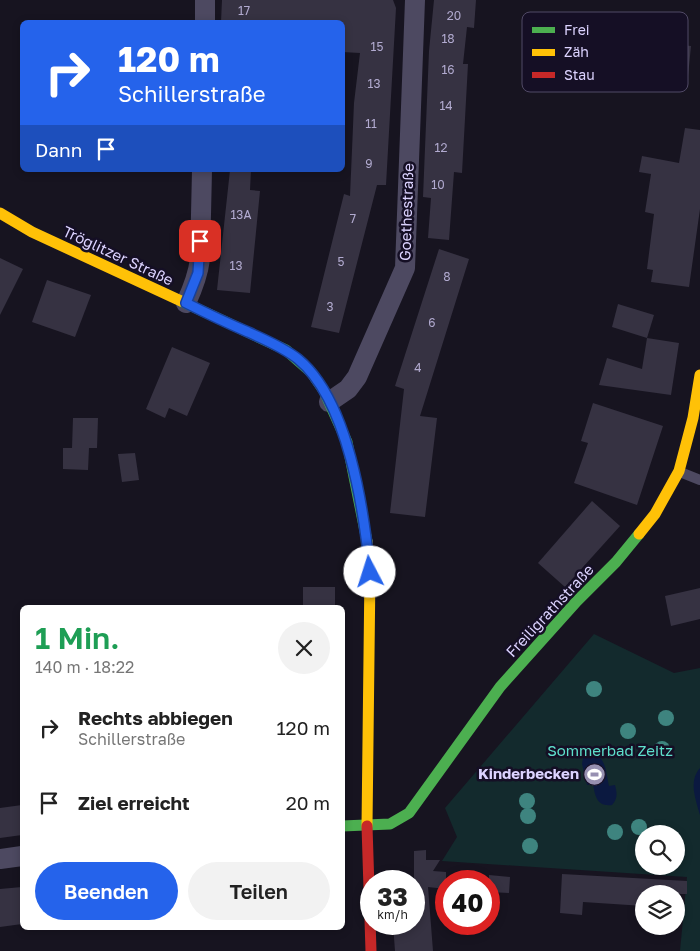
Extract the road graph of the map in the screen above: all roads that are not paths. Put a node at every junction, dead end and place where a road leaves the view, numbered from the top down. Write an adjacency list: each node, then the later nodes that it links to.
1 (205, 0): 3 (street)
2 (415, 0): 8 (street, Goethestraße)
3 (205, 20)
4 (202, 172): 6 (street)
5 (0, 213): 6 (street, Tröglitzer Straße)
6 (186, 303): 8 (street, Tröglitzer Straße)
7 (700, 375): 9 (street, Freiligrathstraße)
8 (329, 402): 12 (street, Tröglitzer Straße)
9 (679, 471): 10 (lane); 12 (street, Freiligrathstraße)
10 (700, 480)
11 (345, 826): 12 (street, Freiligrathstraße)
12 (367, 826): 15 (street, Tröglitzer Straße)
13 (20, 856): 14 (street)
14 (0, 859)
15 (371, 951)

